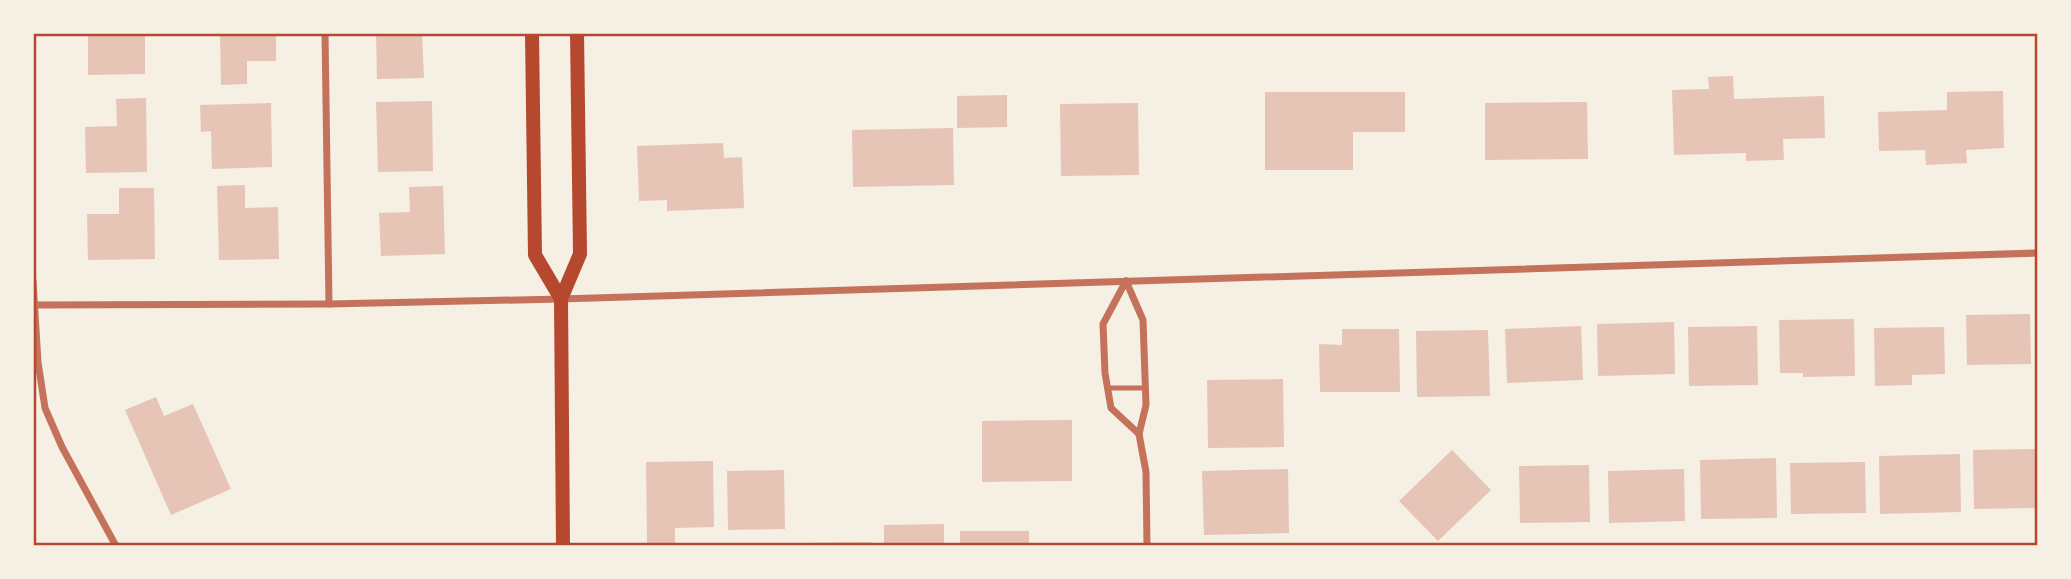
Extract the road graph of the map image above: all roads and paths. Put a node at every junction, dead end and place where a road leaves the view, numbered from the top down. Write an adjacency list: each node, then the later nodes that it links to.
1 (325, 33): 8 (street)
2 (532, 33): 7 (main road)
3 (577, 33): 7 (main road)
4 (2038, 253): 6 (street)
5 (33, 281): 9 (street)
6 (1126, 281): 7 (street); 10 (street); 11 (street)
7 (561, 299): 8 (street); 14 (main road)
8 (329, 304): 9 (street)
9 (33, 305): 13 (street)
10 (1107, 388): 11 (lane); 12 (street)
11 (1146, 388): 12 (street)
12 (1139, 434): 15 (street)
13 (116, 546)
14 (563, 546)
15 (1147, 546)

